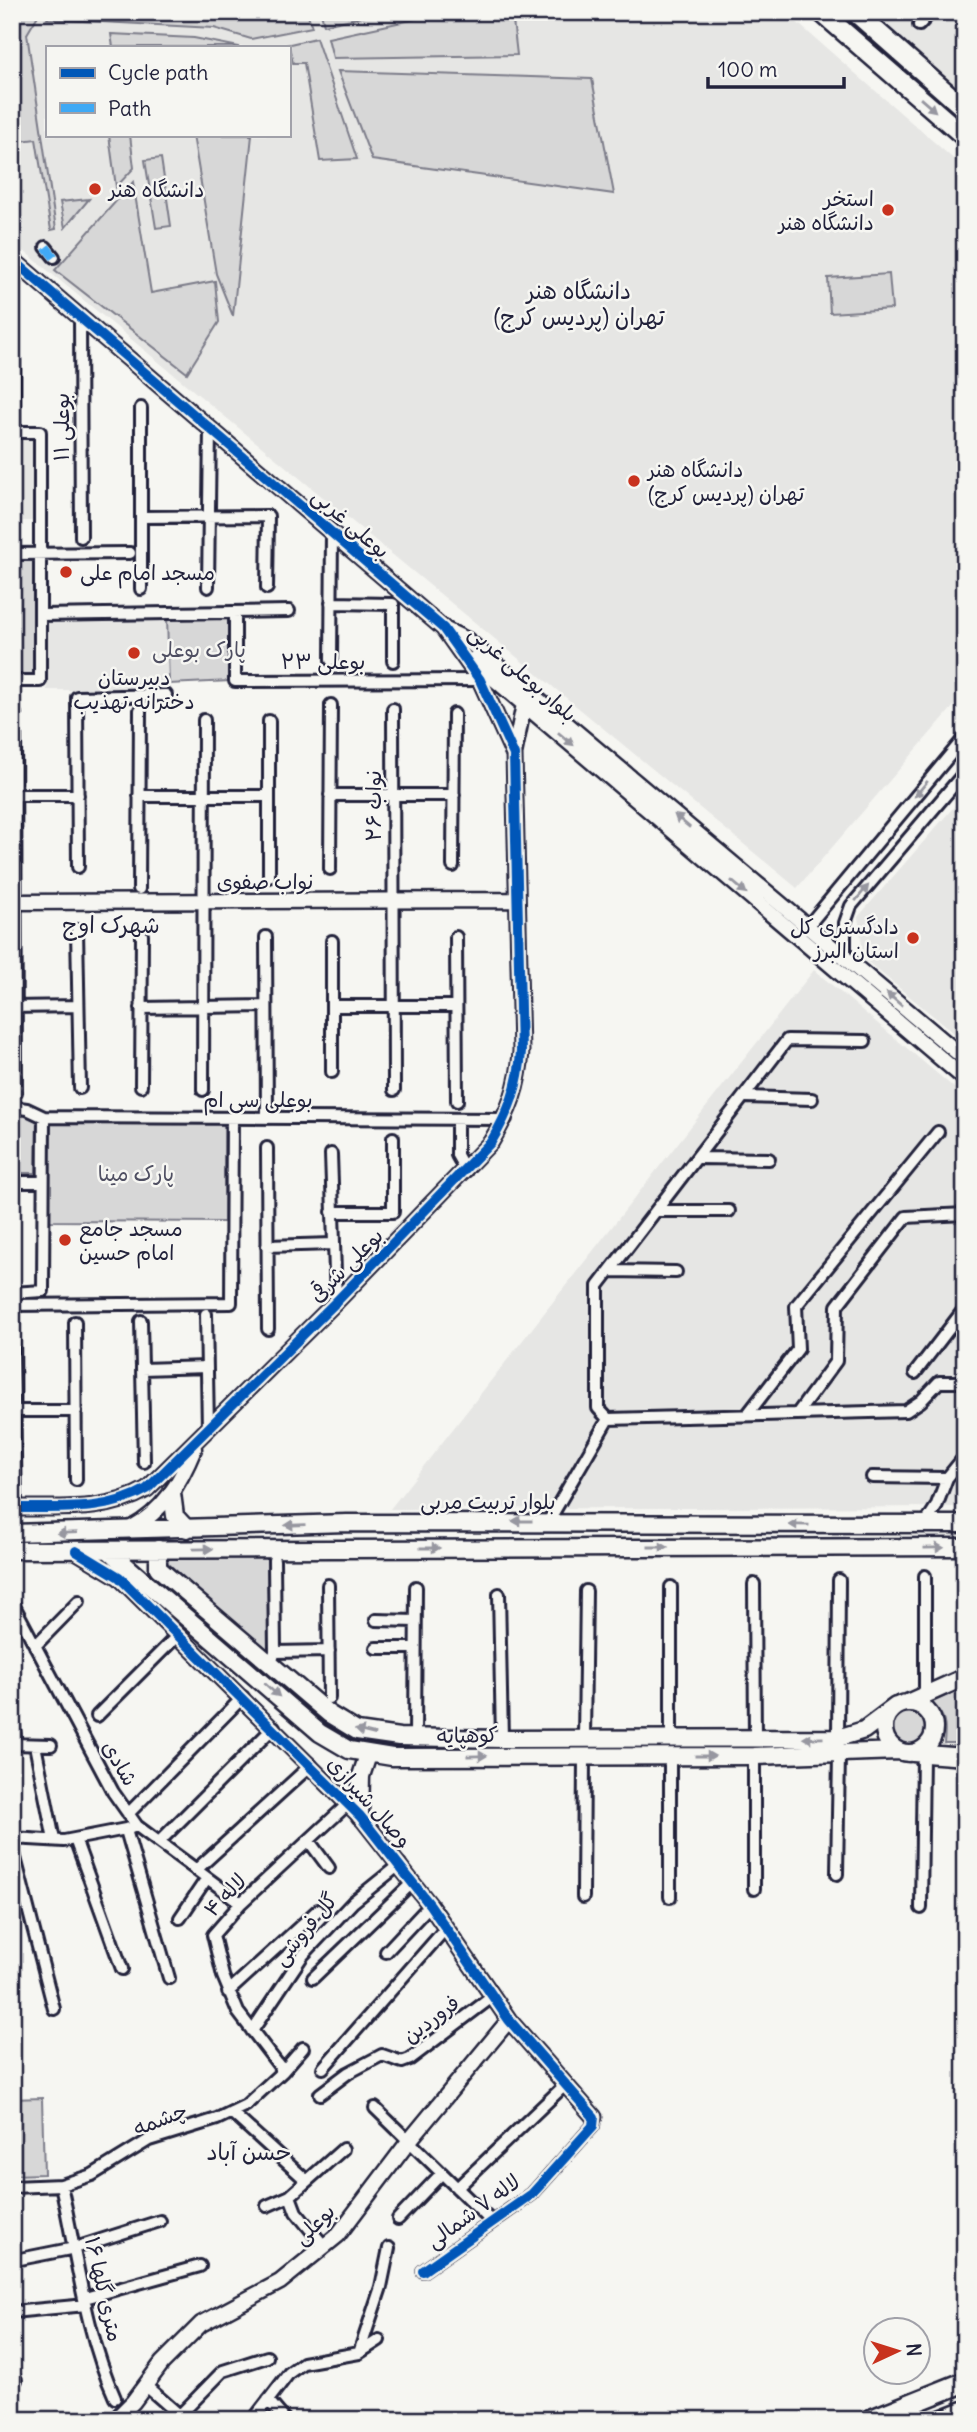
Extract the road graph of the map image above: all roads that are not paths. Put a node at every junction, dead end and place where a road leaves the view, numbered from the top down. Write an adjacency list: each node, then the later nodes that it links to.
1 (821, 12): 6 (main road, one-way to 6)
2 (855, 12): 5 (main road)
3 (929, 14): 4 (street)
4 (919, 25)
5 (965, 108)
6 (965, 137)
7 (46, 247): 8 (street)
8 (54, 257)
9 (12, 259): 11 (street, بوعلی غربی)
10 (14, 292): 12 (street)
11 (80, 317): 14 (street, بوعلی غربی); 19 (street, بوعلی ۱۱)
12 (13, 352): 15 (street)
13 (141, 408): 17 (street)
14 (209, 428): 16 (street); 18 (street, بوعلی غربی)
15 (14, 432): 22 (street)
16 (208, 516): 17 (street); 23 (street); 24 (street)
17 (141, 517): 25 (street)
18 (332, 531): 26 (street); 30 (street, بوعلی غربی)
19 (81, 537)
20 (130, 553): 22 (street)
21 (12, 554): 22 (street)
22 (41, 554): 29 (street)
23 (208, 587)
24 (267, 588)
25 (141, 589)
26 (331, 603): 31 (street); 32 (street)
27 (289, 611): 28 (street)
28 (235, 612): 29 (street); 33 (street, بوعلی ۲۳)
29 (41, 615): 34 (street)
30 (443, 628): 33 (street, بوعلی غربی); 36 (street, بلوار بوعلی غربی)
31 (331, 660)
32 (393, 661)
33 (480, 680): 45 (street, بوعلی غربی)
34 (12, 681)
35 (166, 695): 49 (street)
36 (526, 698): 45 (street); 64 (street, بلوار بوعلی غربی, one-way to 36); 79 (street, بلوار بوعلی غربی, one-way to 79)
37 (331, 705): 50 (street)
38 (393, 709): 47 (street, نواب ۲۶)
39 (140, 710): 52 (street)
40 (15, 714): 48 (street)
41 (454, 714): 51 (street)
42 (204, 720): 53 (street)
43 (269, 721): 54 (street)
44 (965, 737): 64 (street, one-way to 64)
45 (514, 755): 60 (street, بوعلی غربی)
46 (965, 772): 70 (street, one-way to 46)
47 (392, 794): 50 (street); 51 (street); 63 (street, نواب ۲۶)
48 (14, 795): 49 (street); 61 (street)
49 (78, 795): 56 (street)
50 (330, 795): 57 (street)
51 (454, 795): 55 (street)
52 (139, 796): 53 (street); 59 (street)
53 (204, 796): 54 (street); 62 (street)
54 (269, 796): 58 (street)
55 (453, 866)
56 (78, 867)
57 (330, 869)
58 (269, 877)
59 (139, 889)
60 (517, 900): 63 (street, نواب صفوی); 97 (street, بوعلی شرقی)
61 (14, 902): 62 (street, نواب صفوی); 71 (street)
62 (204, 902): 63 (street, نواب صفوی); 77 (street)
63 (392, 902): 75 (street, نواب ۲۶)
64 (807, 926): 70 (street, بلوار بوعلی غربی)
65 (77, 930): 72 (street)
66 (142, 935): 78 (street)
67 (266, 937): 73 (street)
68 (456, 937): 76 (street)
69 (332, 940): 74 (street)
70 (845, 956): 79 (street, بلوار بوعلی غربی, one-way to 70)
71 (14, 1006): 72 (street); 88 (street)
72 (78, 1006): 85 (street)
73 (266, 1006): 77 (street); 95 (street)
74 (332, 1006): 75 (street); 82 (street)
75 (393, 1006): 76 (street); 87 (street, نواب ۲۶)
76 (456, 1006): 91 (street)
77 (203, 1007): 78 (street); 86 (street)
78 (142, 1008): 84 (street)
79 (918, 1030): 81 (street, بلوار بوعلی غربی); 83 (street, بلوار بوعلی غربی)
80 (865, 1041): 89 (street)
81 (965, 1059)
82 (332, 1072)
83 (965, 1079)
84 (141, 1086)
85 (80, 1088)
86 (203, 1090)
87 (394, 1090)
88 (16, 1092)
89 (746, 1097): 90 (street); 102 (street)
90 (812, 1099)
91 (457, 1101)
92 (12, 1107): 93 (street, بوعلی سی ام)
93 (44, 1117): 94 (street, بوعلی سی ام); 106 (street)
94 (232, 1118): 95 (street, بوعلی سی ام); 115 (street)
95 (267, 1118): 96 (street, بوعلی سی ام)
96 (457, 1119): 97 (street, بوعلی سی ام); 104 (street)
97 (506, 1119): 104 (street, بوعلی شرقی)
98 (938, 1132): 129 (street)
99 (393, 1138): 109 (street)
100 (267, 1149): 112 (street)
101 (331, 1154): 109 (street)
102 (699, 1158): 103 (street); 107 (street)
103 (769, 1159)
104 (466, 1171): 116 (street, بوعلی شرقی)
105 (12, 1182): 106 (street)
106 (42, 1182): 115 (street)
107 (657, 1211): 108 (street); 113 (street)
108 (729, 1211)
109 (332, 1212): 111 (street)
110 (965, 1214): 128 (street)
111 (333, 1244): 112 (street); 116 (street)
112 (267, 1246): 121 (street)
113 (610, 1271): 114 (street); 130 (street)
114 (676, 1272)
115 (13, 1299): 126 (street)
116 (336, 1302): 131 (street, بوعلی شرقی)
117 (965, 1308): 124 (street)
118 (206, 1314): 122 (street)
119 (141, 1321): 123 (street)
120 (75, 1322): 127 (street)
121 (268, 1329)
122 (206, 1367): 123 (street); 131 (street)
123 (142, 1369): 134 (street)
124 (915, 1373)
125 (965, 1382): 128 (street)
126 (14, 1411): 127 (street); 139 (street)
127 (76, 1411): 137 (street)
128 (797, 1414): 129 (street)
129 (747, 1415): 130 (street)
130 (608, 1419): 141 (street)
131 (208, 1429): 132 (street, بوعلی شرقی)
132 (197, 1442): 138 (street); 139 (street, بوعلی شرقی)
133 (965, 1456): 136 (street)
134 (144, 1462)
135 (872, 1477): 136 (street)
136 (947, 1478): 143 (street)
137 (76, 1480)
138 (172, 1493): 146 (main road); 147 (street)
139 (14, 1507)
140 (347, 1522): 141 (main road, بلوار تربیت مربی, one-way to 140); 146 (main road, بلوار تربیت مربی, one-way to 146); 153 (main road)
141 (548, 1522): 145 (main road, بلوار تربیت مربی, one-way to 141)
142 (888, 1524): 143 (main road, بلوار تربیت مربی); 145 (main road, بلوار تربیت مربی); 151 (main road)
143 (925, 1524): 144 (main road, بلوار تربیت مربی)
144 (965, 1524)
145 (840, 1525): 150 (main road)
146 (187, 1529): 147 (main road, بلوار تربیت مربی)
147 (126, 1531): 148 (main road, بلوار تربیت مربی, one-way to 148)
148 (12, 1533)
149 (965, 1547): 151 (main road, one-way to 149)
150 (838, 1548): 151 (main road); 153 (main road, one-way to 150)
151 (888, 1548)
152 (158, 1549): 153 (main road, one-way to 153); 155 (main road); 158 (main road)
153 (350, 1549)
154 (12, 1550): 156 (main road)
155 (108, 1550): 156 (main road); 159 (main road, کوهپایه)
156 (76, 1551): 172 (street, وصال شیرازی)
157 (274, 1560): 179 (street)
158 (158, 1568): 159 (main road); 176 (main road, کوهپایه)
159 (132, 1570): 178 (main road, کوهپایه)
160 (925, 1576): 182 (street)
161 (839, 1580): 191 (street)
162 (754, 1584): 193 (street)
163 (328, 1585): 177 (street)
164 (416, 1587): 171 (street)
165 (671, 1587): 197 (street)
166 (586, 1591): 190 (street)
167 (499, 1594): 192 (street)
168 (79, 1601): 173 (street)
169 (12, 1602): 173 (street, شادی)
170 (376, 1620): 171 (street)
171 (415, 1620): 175 (street)
172 (179, 1634): 183 (street, وصال شیرازی); 187 (street)
173 (35, 1646): 206 (street, شادی)
174 (376, 1648): 175 (street)
175 (415, 1648): 189 (street)
176 (251, 1649): 178 (main road); 179 (main road, کوهپایه); 180 (main road)
177 (329, 1651): 179 (street); 184 (street)
178 (234, 1658): 180 (main road, کوهپایه)
179 (273, 1658): 189 (main road, کوهپایه, one-way to 179)
180 (248, 1668): 199 (main road, کوهپایه, one-way to 199)
181 (965, 1677): 182 (main road, کوهپایه)
182 (925, 1692): 185 (main road, کوهپایه)
183 (243, 1697): 188 (street, وصال شیرازی); 206 (street)
184 (329, 1698)
185 (902, 1705): 191 (main road, کوهپایه); 198 (main road); 198 (main road)
186 (12, 1712): 194 (street)
187 (97, 1716)
188 (274, 1727): 204 (street, وصال شیرازی); 212 (street)
189 (415, 1737): 192 (main road, کوهپایه)
190 (584, 1738): 192 (main road, کوهپایه); 197 (main road, کوهپایه); 202 (main road)
191 (838, 1738): 193 (main road, کوهپایه, one-way to 193)
192 (502, 1739)
193 (755, 1739): 197 (main road, کوهپایه)
194 (14, 1744): 195 (street)
195 (35, 1745): 196 (street); 210 (street)
196 (51, 1745)
197 (671, 1747): 201 (main road, کوهپایه, one-way to 201); 202 (main road, کوهپایه); 222 (street)
198 (911, 1753): 200 (main road, کوهپایه); 203 (main road, کوهپایه); 225 (street)
199 (368, 1755): 202 (main road, کوهپایه, one-way to 202); 205 (main road)
200 (839, 1755): 201 (main road, کوهپایه); 217 (street)
201 (754, 1756): 220 (street)
202 (584, 1757): 221 (street)
203 (965, 1757)
204 (311, 1765): 205 (street, وصال شیرازی); 216 (street)
205 (354, 1810): 211 (street, لاله ۴); 214 (street, وصال شیرازی)
206 (128, 1814): 207 (street, شادی)
207 (132, 1828): 209 (street); 212 (street, شادی); 231 (street)
208 (12, 1838): 210 (street)
209 (75, 1839): 210 (street); 230 (street)
210 (54, 1840)
211 (309, 1841): 215 (street); 223 (street, لاله ۴)
212 (159, 1842): 216 (street, شادی)
213 (12, 1846): 235 (street)
214 (400, 1864): 219 (street, وصال شیرازی); 237 (street, گل فروشی)
215 (329, 1868)
216 (196, 1870): 218 (street, شادی)
217 (837, 1874)
218 (207, 1878): 223 (street, شادی); 227 (street)
219 (413, 1882): 224 (street, وصال شیرازی); 232 (street)
220 (754, 1889)
221 (583, 1897)
222 (670, 1897)
223 (241, 1903): 233 (street, لاله ۴)
224 (430, 1905): 228 (street, وصال شیرازی); 229 (street)
225 (921, 1908)
226 (318, 1910): 233 (street)
227 (180, 1918)
228 (446, 1928): 234 (street, وصال شیرازی); 239 (street)
229 (386, 1952)
230 (122, 1969)
231 (169, 1978)
232 (313, 1978)
233 (228, 1992): 237 (street, لاله ۴)
234 (492, 1997): 236 (street, وصال شیرازی); 242 (street, فروردین)
235 (54, 2009)
236 (509, 2020): 241 (street, وصال شیرازی); 246 (street, بوعلی)
237 (252, 2031): 240 (street, لاله ۴)
238 (303, 2048): 240 (street, چشمه)
239 (323, 2068)
240 (283, 2071): 244 (street, چشمه)
241 (566, 2084): 245 (street, وصال شیرازی); 252 (street)
242 (320, 2094)
243 (375, 2108): 246 (street)
244 (231, 2112): 249 (street); 250 (street, چشمه)
245 (594, 2117): 257 (street, لاله ۷ شمالی)
246 (409, 2141): 248 (street); 258 (street, بوعلی)
247 (343, 2149): 249 (street)
248 (442, 2174): 252 (street); 255 (street)
249 (307, 2180): 253 (street)
250 (61, 2185): 251 (street, چشمه); 259 (street, ۱۶ متری گلها)
251 (12, 2187)
252 (457, 2188): 257 (street)
253 (290, 2196): 254 (street); 258 (street)
254 (267, 2206)
255 (398, 2220)
256 (160, 2221): 259 (street)
257 (491, 2221): 263 (street, لاله ۷ شمالی)
258 (324, 2246): 270 (street, بوعلی)
259 (75, 2248): 261 (street); 264 (street, ۱۶ متری گلها)
260 (389, 2248): 267 (street)
261 (20, 2259)
262 (200, 2266): 264 (street)
263 (424, 2271)
264 (85, 2302): 265 (street); 271 (street, ۱۶ متری گلها)
265 (12, 2312)
266 (379, 2340): 267 (street)
267 (359, 2353): 272 (street)
268 (267, 2357): 274 (street)
269 (965, 2382): 278 (highway)
270 (145, 2385): 274 (street); 275 (street, بوعلی)
271 (115, 2398)
272 (268, 2400): 276 (street); 277 (street)
273 (965, 2411): 279 (highway)
274 (182, 2418)
275 (116, 2420)
276 (253, 2420)
277 (285, 2420)
278 (870, 2420)
279 (942, 2420)

